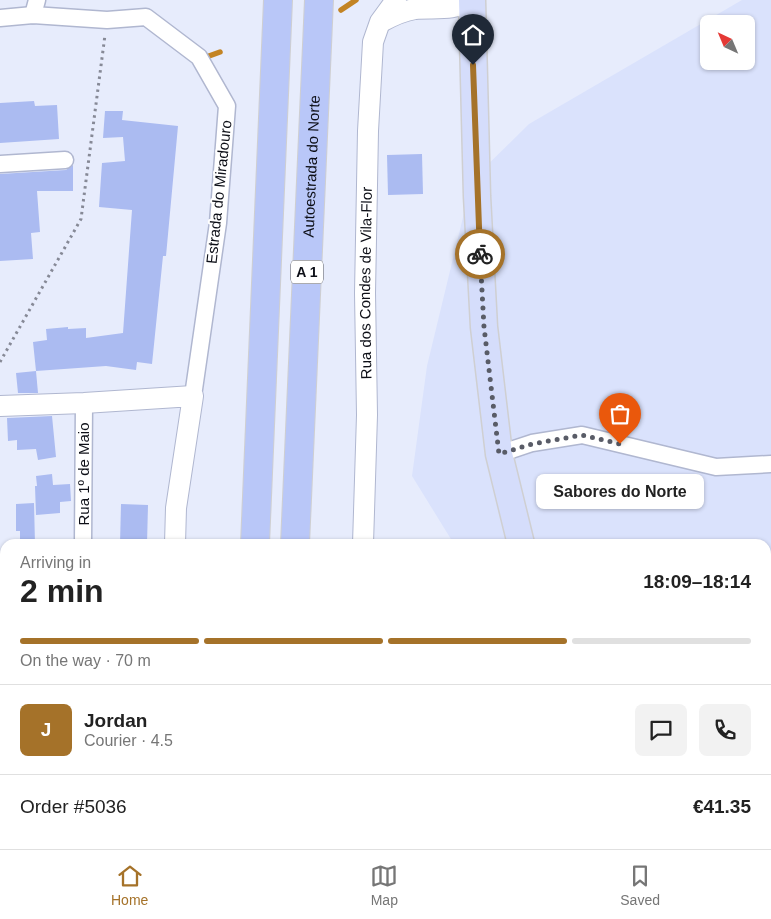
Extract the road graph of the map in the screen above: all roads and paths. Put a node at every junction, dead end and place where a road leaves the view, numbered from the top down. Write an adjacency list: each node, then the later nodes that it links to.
1 (278, 0): 21 (highway)
2 (319, 0): 22 (highway, Autoestrada do Norte / A 1)
3 (396, 0): 9 (street, Rua dos Condes de Vila-Flor)
4 (470, 0): 6 (street); 10 (main road)
5 (35, 7): 7 (street, Estrada do Miradouro); 8 (street, Estrada do Miradouro)
6 (447, 8): 9 (street); 10 (street)
7 (0, 18)
8 (107, 20): 13 (path); 14 (street, Estrada do Miradouro)
9 (380, 22): 23 (street, Rua dos Condes de Vila-Flor)
10 (472, 28): 17 (main road)
11 (65, 160): 12 (street)
12 (0, 164)
13 (0, 362)
14 (193, 396): 15 (street); 20 (street)
15 (84, 403): 16 (street); 19 (street, Rua 1º de Maio)
16 (0, 406)
17 (499, 454): 18 (street); 24 (main road)
18 (771, 464)
19 (83, 539)
20 (175, 539)
21 (255, 539)
22 (295, 539)
23 (363, 539)
24 (520, 539)

